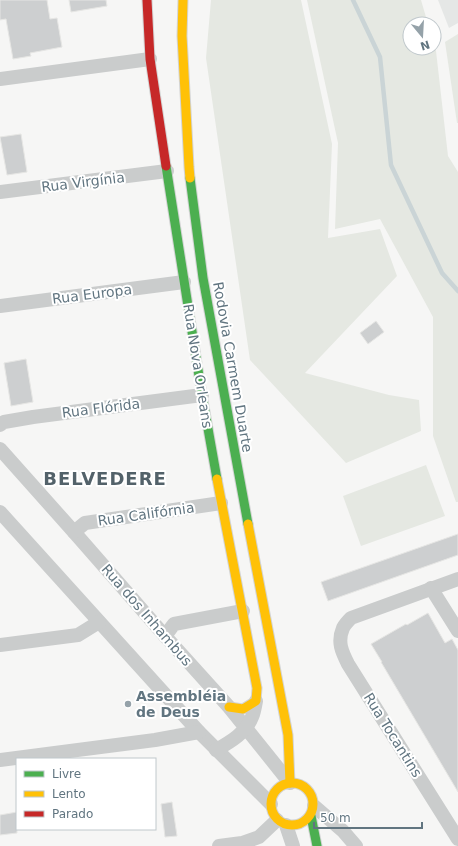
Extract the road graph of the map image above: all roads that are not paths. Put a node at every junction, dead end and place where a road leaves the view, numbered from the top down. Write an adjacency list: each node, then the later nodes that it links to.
1 (147, 0): 3 (street, Rua Nova Orleans)
2 (183, 0): 26 (street, Rodovia Carmem Duarte)
3 (150, 59): 4 (street); 5 (street, Rua Nova Orleans)
4 (0, 79)
5 (167, 171): 6 (street, Rua Virgínia); 7 (street, Rua Nova Orleans)
6 (0, 192)
7 (184, 282): 8 (street, Rua Europa); 9 (street, Rua Nova Orleans)
8 (0, 306)
9 (202, 395): 10 (street, Rua Flórida); 12 (street, Rua Nova Orleans)
10 (0, 425)
11 (0, 449): 14 (street, Rua dos Inhambus)
12 (221, 503): 14 (street, Rua Califórnia); 17 (street, Rua Nova Orleans)
13 (3, 520): 18 (street)
14 (74, 532): 20 (street, Rua dos Inhambus)
15 (458, 579): 16 (street)
16 (432, 588): 19 (street); 34 (street, Rua Tocantins)
17 (242, 611): 20 (street); 22 (street, Rua Nova Orleans)
18 (98, 622): 21 (street); 25 (street)
19 (458, 631)
20 (165, 636): 23 (street, Rua dos Inhambus)
21 (0, 645)
22 (256, 701): 23 (street); 24 (street)
23 (229, 707): 24 (street, Rua dos Inhambus)
24 (246, 728): 27 (street); 29 (street, Rua dos Inhambus)
25 (199, 732): 27 (street); 28 (street)
26 (288, 735): 29 (street, Rodovia Carmem Duarte); 30 (street, Rodovia Carmem Duarte)
27 (216, 750): 31 (street)
28 (0, 760)
29 (290, 783): 30 (street); 31 (street)
30 (307, 788): 32 (street)
31 (270, 804): 33 (street)
32 (313, 811): 33 (street); 37 (street); 38 (street)
33 (289, 826): 35 (street); 36 (street)
34 (458, 840)
35 (219, 846)
36 (293, 846)
37 (317, 846)
38 (356, 846)

